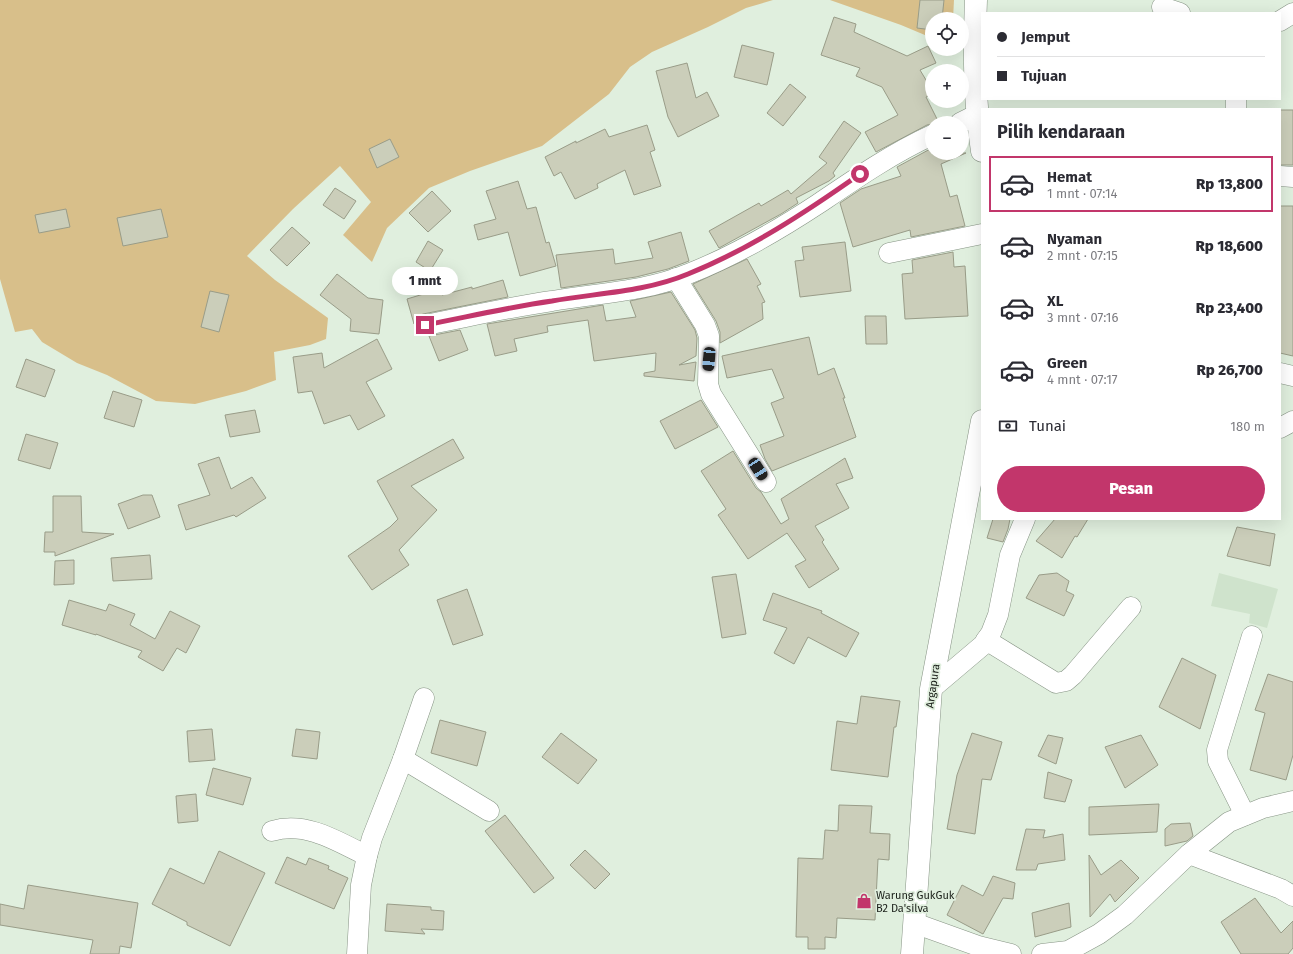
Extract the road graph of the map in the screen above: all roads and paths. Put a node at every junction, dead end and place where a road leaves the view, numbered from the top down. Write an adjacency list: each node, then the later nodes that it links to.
1 (976, 0): 4 (highway)
2 (1293, 13): 3 (street)
3 (1281, 20)
4 (968, 116)
5 (969, 121): 7 (highway)
6 (925, 138): 12 (street)
7 (981, 149)
8 (1281, 176): 9 (street)
9 (1293, 177)
10 (981, 234): 11 (street)
11 (889, 253)
12 (676, 278): 13 (street); 19 (street)
13 (425, 325)
14 (1281, 373): 15 (street)
15 (1293, 376)
16 (1293, 421): 18 (street)
17 (981, 426): 24 (highway, Argapura)
18 (1281, 427)
19 (766, 482)
20 (1025, 520): 23 (street)
21 (1131, 606): 23 (street)
22 (1252, 636): 29 (street)
23 (986, 640): 24 (street)
24 (931, 688): 34 (highway, Argapura)
25 (424, 698): 26 (street)
26 (403, 759): 28 (street); 32 (street)
27 (1293, 801): 29 (street)
28 (489, 812)
29 (1245, 816): 31 (street)
30 (272, 831): 32 (street)
31 (1189, 854): 33 (street); 38 (street)
32 (367, 856): 35 (street)
33 (1293, 896)
34 (914, 922): 36 (highway, Argapura); 37 (street)
35 (357, 954)
36 (912, 954)
37 (1011, 954)
38 (1042, 954)

